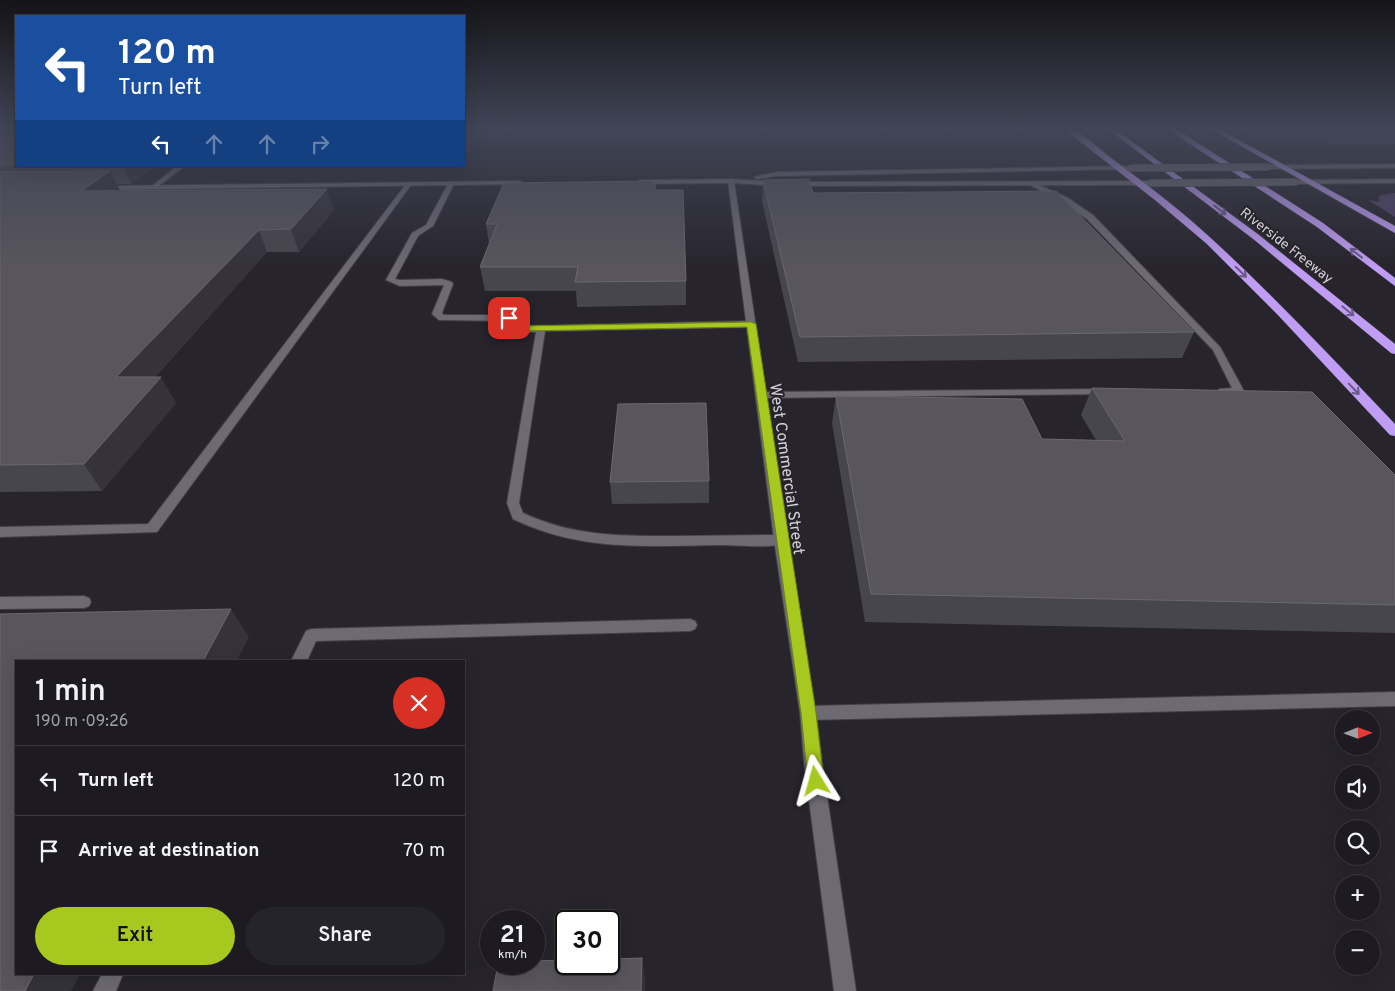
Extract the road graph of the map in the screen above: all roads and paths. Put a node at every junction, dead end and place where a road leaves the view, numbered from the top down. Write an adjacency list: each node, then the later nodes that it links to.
1 (170, 175): 16 (street)
2 (769, 175): 7 (street)
3 (1128, 175): 12 (highway)
4 (1174, 175): 22 (highway, Riverside Freeway, one-way to 22)
5 (1244, 175): 19 (highway, Riverside Freeway, one-way to 5)
6 (1299, 175): 10 (highway)
7 (731, 181): 9 (street); 15 (street); 20 (street, West Commercial Street)
8 (1395, 181): 10 (street)
9 (635, 182)
10 (1311, 182): 12 (street, bridge); 18 (highway)
11 (524, 183): 14 (street)
12 (1138, 183): 15 (street); 26 (highway, one-way to 26)
13 (408, 184): 14 (street); 16 (street); 27 (street)
14 (451, 184): 21 (street)
15 (1032, 184): 23 (street)
16 (154, 187): 17 (street)
17 (96, 188)
18 (1395, 230)
19 (1395, 283)
20 (751, 324): 21 (street); 25 (street, West Commercial Street)
21 (542, 328): 28 (street)
22 (1395, 350)
23 (1210, 391)
24 (1121, 392): 25 (street)
25 (761, 395): 28 (street, West Commercial Street)
26 (1395, 432)
27 (0, 532)
28 (782, 540): 34 (street, West Commercial Street)
29 (84, 602): 30 (street)
30 (0, 603)
31 (690, 625): 32 (street)
32 (299, 660)
33 (1395, 698): 34 (street)
34 (808, 713): 37 (street, West Commercial Street)
35 (112, 975): 36 (street)
36 (104, 991)
37 (845, 991)

